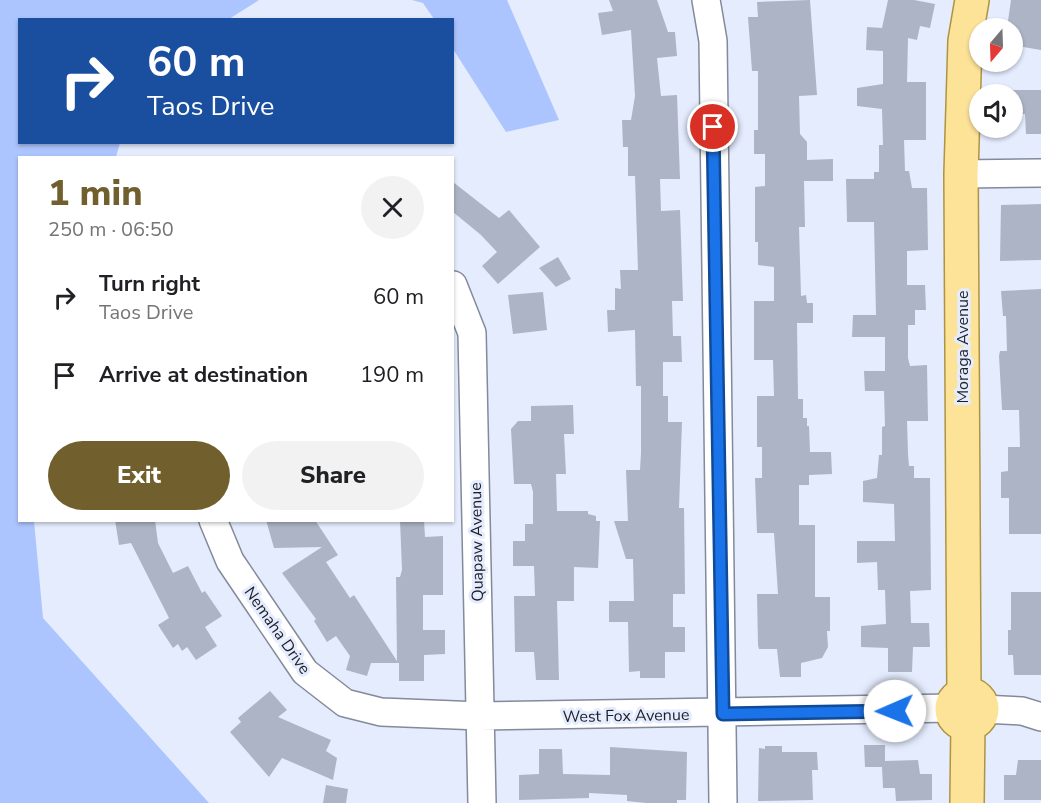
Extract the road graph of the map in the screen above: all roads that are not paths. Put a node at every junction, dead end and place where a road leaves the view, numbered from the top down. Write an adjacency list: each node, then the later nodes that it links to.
1 (706, 0): 8 (street)
2 (972, 0): 4 (main road, Moraga Avenue)
3 (1041, 173): 4 (street)
4 (961, 174): 7 (main road, Moraga Avenue)
5 (454, 288): 9 (street, Quapaw Avenue)
6 (214, 522): 9 (street, Nemaha Drive)
7 (967, 709): 8 (street, West Fox Avenue); 10 (street, West Fox Avenue); 13 (main road, Moraga Avenue)
8 (723, 714): 9 (street, West Fox Avenue); 12 (street)
9 (480, 716): 11 (street, Quapaw Avenue)
10 (1041, 717)
11 (482, 803)
12 (723, 803)
13 (967, 803)

